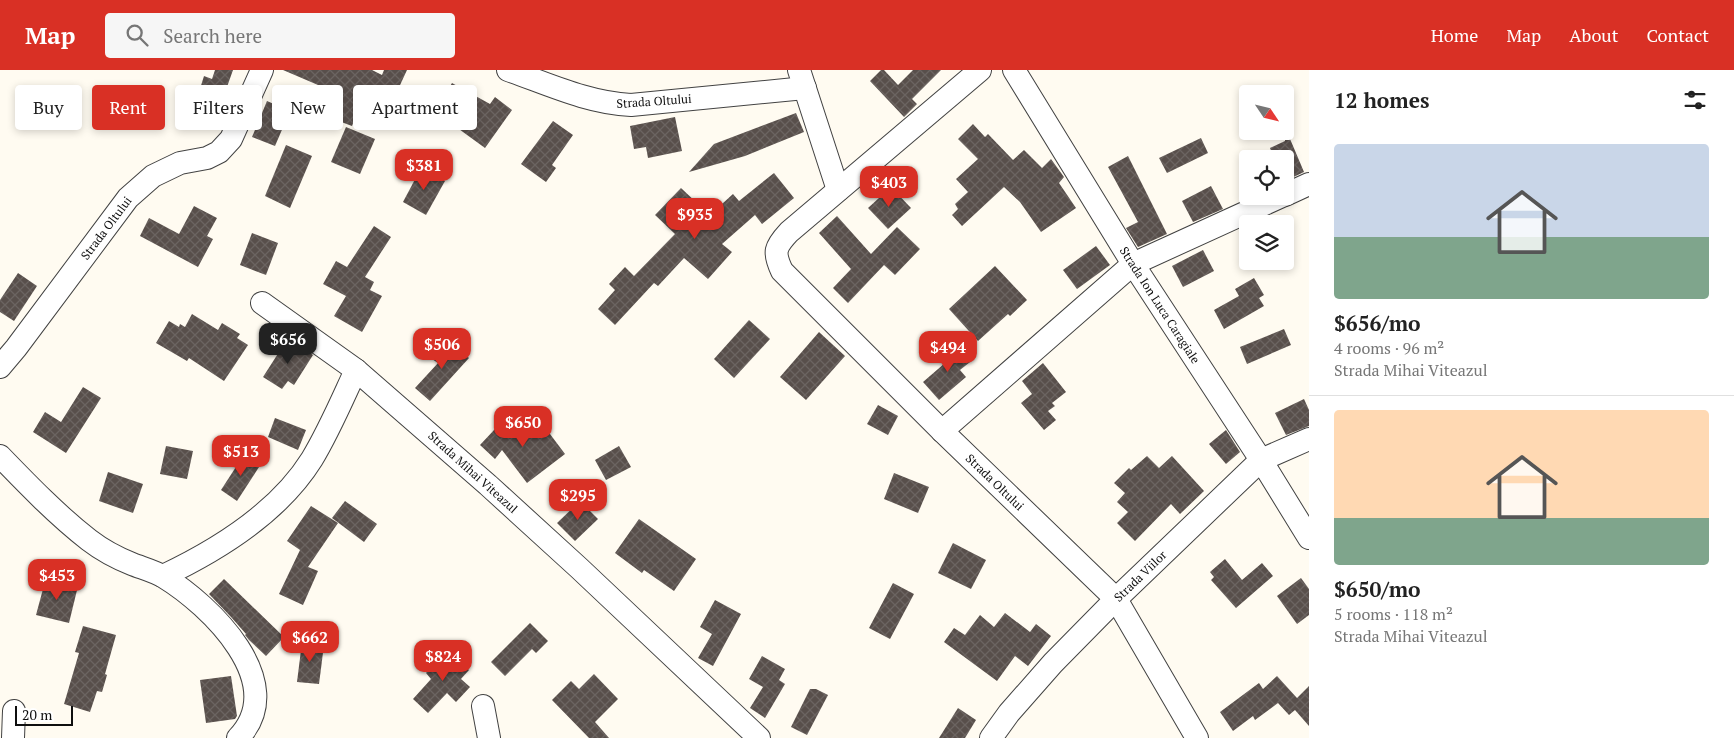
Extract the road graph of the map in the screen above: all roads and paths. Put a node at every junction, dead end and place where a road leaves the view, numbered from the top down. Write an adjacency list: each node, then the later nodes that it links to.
1 (262, 70): 12 (street, Strada Oltului)
2 (508, 70): 5 (street, Strada Oltului)
3 (980, 70): 7 (street)
4 (1014, 70): 10 (street, Strada Ion Luca Caragiale)
5 (802, 79): 7 (street)
6 (1309, 184): 8 (street)
7 (838, 190): 14 (street, Strada Oltului)
8 (1294, 191)
9 (1264, 205): 10 (street)
10 (1133, 264): 14 (street); 17 (street, Strada Ion Luca Caragiale)
11 (262, 303): 13 (street, Strada Mihai Viteazul)
12 (0, 367)
13 (356, 370): 19 (street); 26 (street, Strada Mihai Viteazul)
14 (942, 431): 20 (street, Strada Oltului)
15 (1309, 440): 17 (street, Strada Viilor)
16 (0, 456): 19 (street)
17 (1261, 460): 18 (street, Strada Ion Luca Caragiale); 20 (street, Strada Viilor)
18 (1309, 538)
19 (163, 576): 24 (street)
20 (1116, 599): 27 (street, Strada Viilor); 28 (street, Strada Oltului)
21 (483, 706): 25 (street)
22 (14, 711): 23 (street)
23 (13, 738)
24 (238, 738)
25 (489, 738)
26 (759, 738)
27 (991, 738)
28 (1197, 738)

